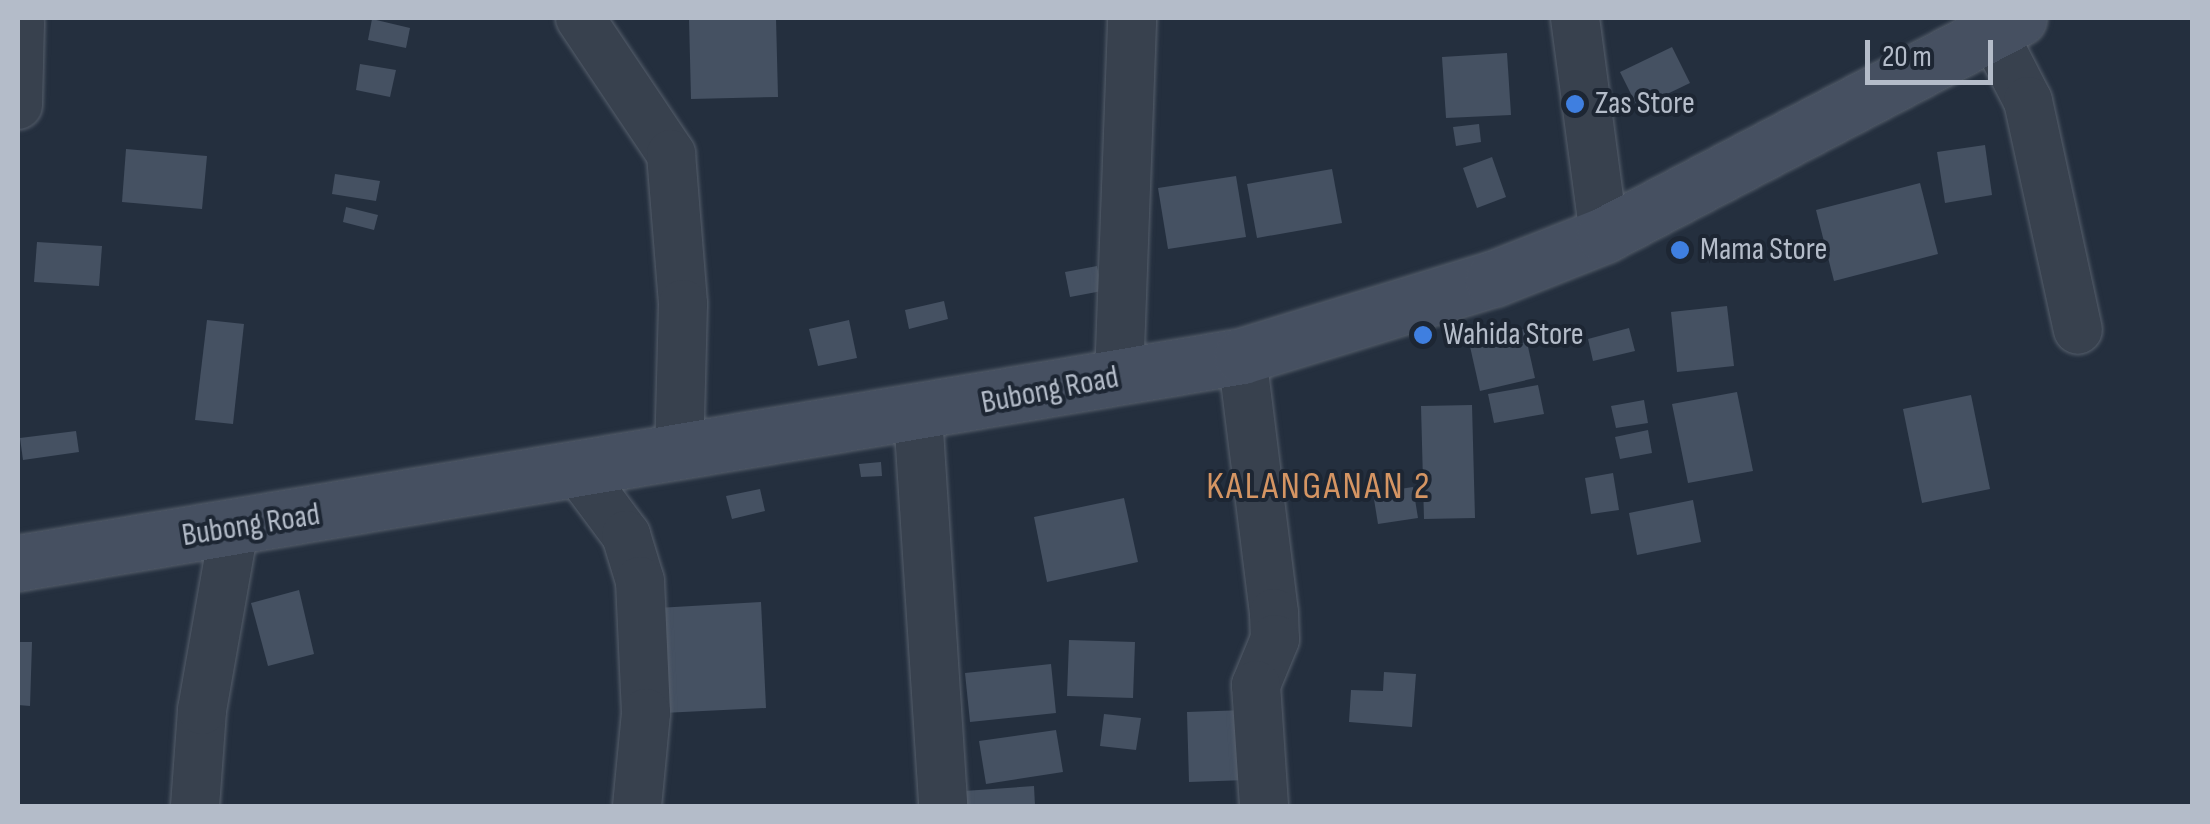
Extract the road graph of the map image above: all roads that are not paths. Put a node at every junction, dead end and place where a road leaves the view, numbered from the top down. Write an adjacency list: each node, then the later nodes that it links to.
1 (580, 18): 12 (street)
2 (1132, 18): 10 (street)
3 (1575, 18): 7 (street)
4 (20, 22): 6 (street)
5 (2006, 25): 7 (main road, Bubong Road); 8 (street)
6 (18, 105)
7 (1604, 235): 9 (main road, Bubong Road)
8 (2078, 330)
9 (1242, 356): 10 (main road, Bubong Road); 19 (street)
10 (1119, 378): 11 (main road, Bubong Road)
11 (918, 415): 12 (main road, Bubong Road); 18 (street)
12 (678, 455): 13 (main road, Bubong Road)
13 (579, 472): 14 (main road, Bubong Road); 17 (street)
14 (234, 529): 15 (main road, Bubong Road); 16 (street)
15 (18, 562)
16 (196, 806)
17 (637, 806)
18 (943, 806)
19 (1264, 806)

